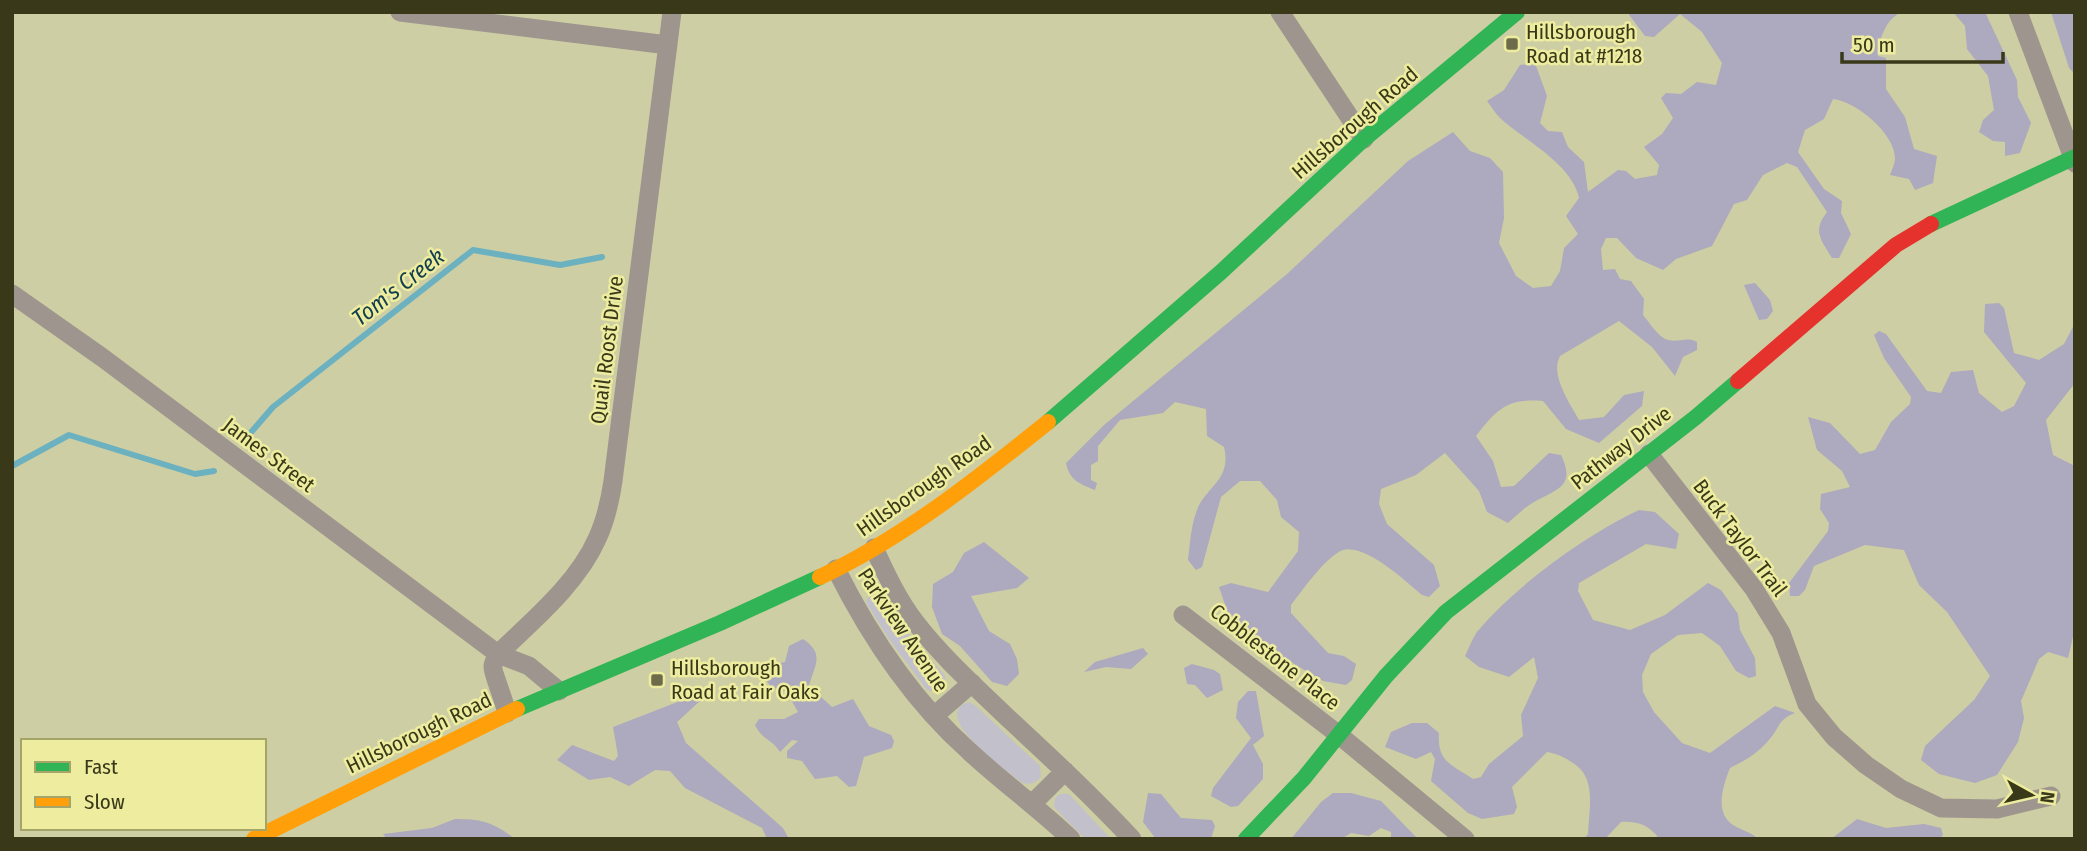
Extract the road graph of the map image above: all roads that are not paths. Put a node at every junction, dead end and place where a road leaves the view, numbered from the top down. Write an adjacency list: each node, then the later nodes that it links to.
1 (400, 12): 6 (street)
2 (672, 12): 6 (street, Quail Roost Drive)
3 (1280, 12): 7 (street)
4 (1517, 12): 7 (main road, Hillsborough Road)
5 (2018, 12): 8 (street)
6 (668, 45): 14 (street, Quail Roost Drive)
7 (1364, 139): 11 (main road, Hillsborough Road)
8 (2074, 159): 10 (main road, Pathway Drive)
9 (12, 294): 14 (street, James Street)
10 (1649, 454): 19 (main road, Pathway Drive); 21 (street, Buck Taylor Trail)
11 (874, 548): 12 (main road, Hillsborough Road); 15 (street, Parkview Avenue)
12 (836, 569): 16 (main road, Hillsborough Road); 18 (street, Parkview Avenue)
13 (1183, 615): 19 (street, Cobblestone Place)
14 (498, 654): 16 (street, James Street); 17 (street)
15 (972, 683): 18 (street, Parkview Avenue); 20 (street, Parkview Avenue)
16 (559, 691): 17 (main road, Hillsborough Road)
17 (507, 713): 23 (main road, Hillsborough Road)
18 (934, 716): 22 (street, Parkview Avenue)
19 (1339, 735): 26 (main road, Pathway Drive); 27 (street, Cobblestone Place)
20 (1065, 771): 22 (street); 25 (street, Parkview Avenue)
21 (2050, 796)
22 (1032, 804): 24 (street, Parkview Avenue)
23 (254, 839)
24 (1071, 839)
25 (1132, 839)
26 (1247, 839)
27 (1465, 839)

